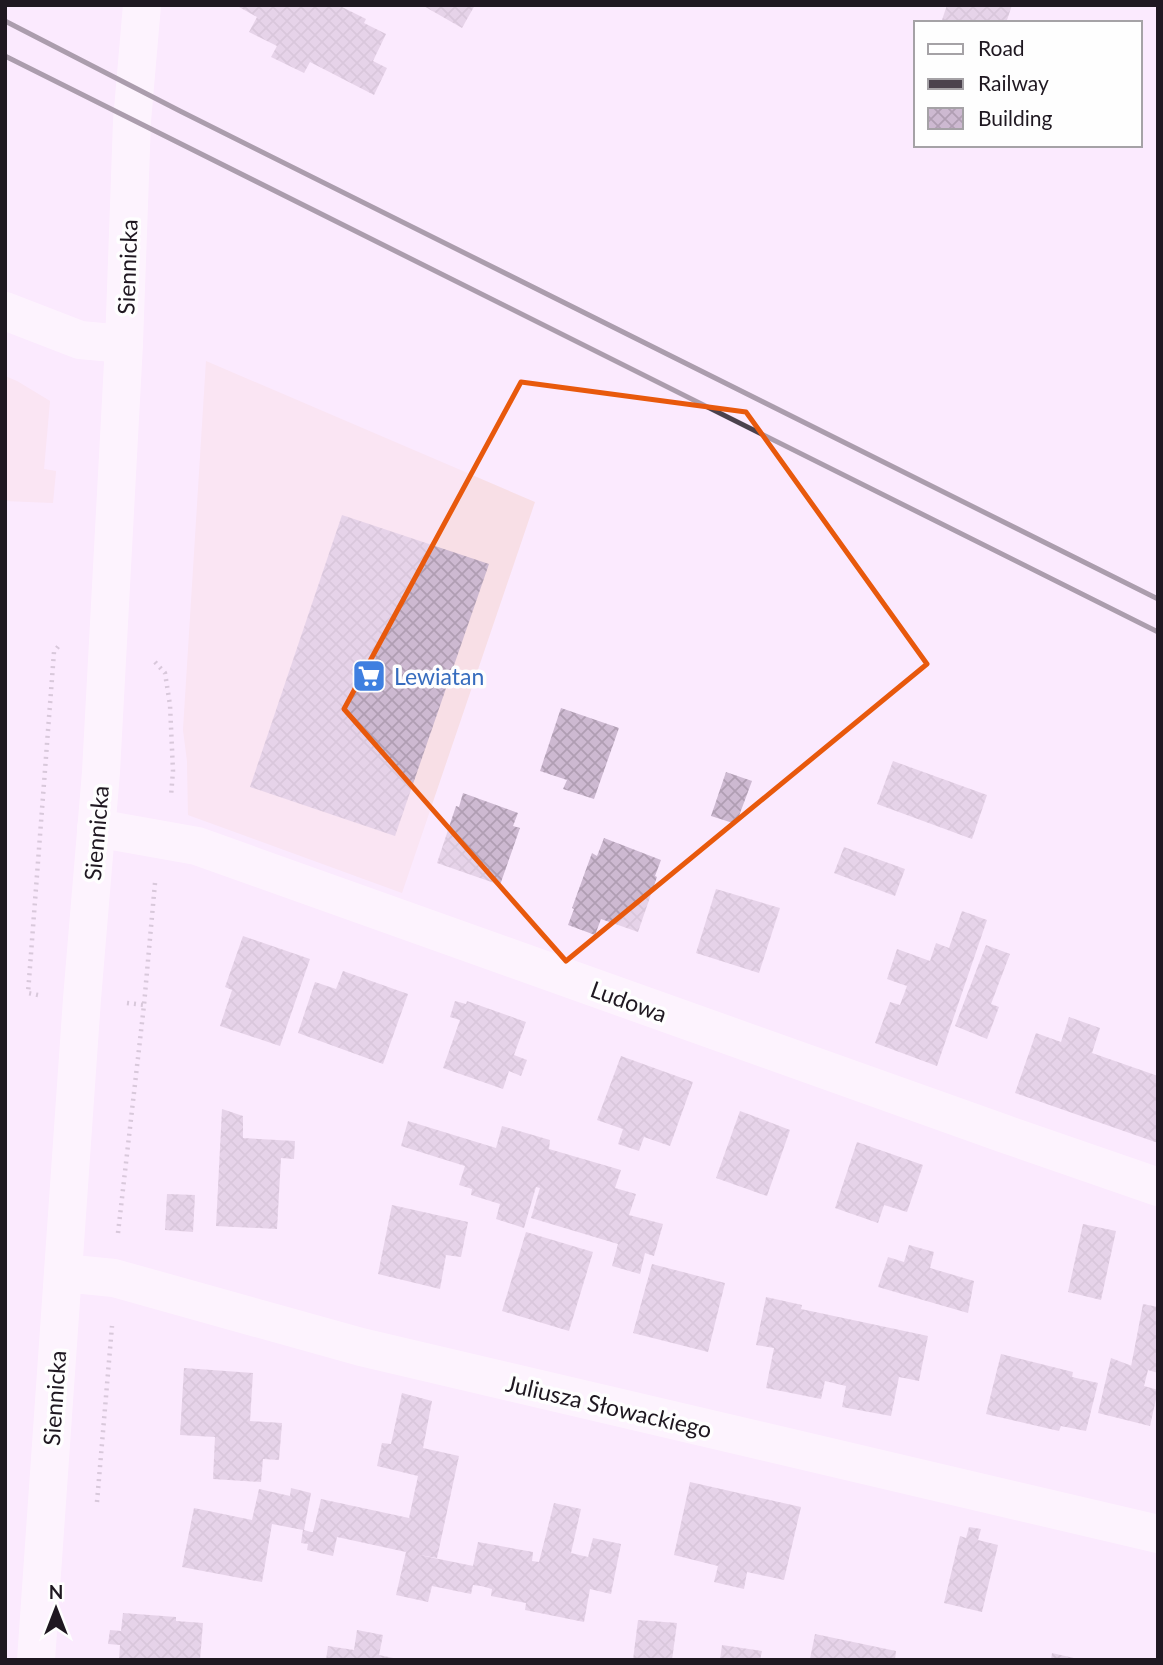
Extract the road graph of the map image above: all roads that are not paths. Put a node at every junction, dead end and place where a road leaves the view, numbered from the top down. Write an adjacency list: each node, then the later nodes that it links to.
1 (142, 5): 3 (street, Siennicka)
2 (5, 311): 3 (street)
3 (124, 344): 4 (street, Siennicka)
4 (96, 828): 5 (street, Ludowa); 6 (street, Siennicka)
5 (1158, 1187)
6 (63, 1273): 7 (street, Juliusza Słowackiego); 8 (street, Siennicka)
7 (1158, 1534)
8 (36, 1660)

